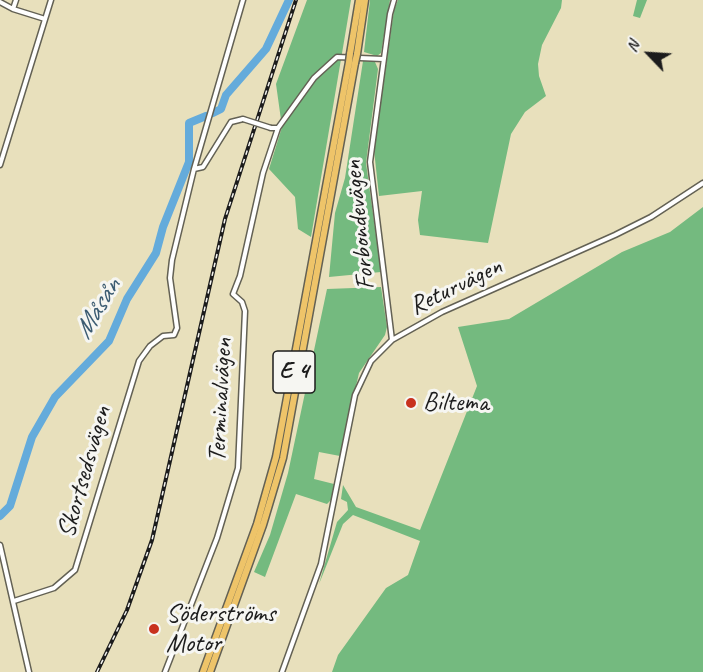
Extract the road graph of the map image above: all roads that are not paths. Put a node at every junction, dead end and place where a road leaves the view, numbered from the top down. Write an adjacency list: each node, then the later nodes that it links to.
1 (16, 0): 8 (street)
2 (51, 0): 9 (street)
3 (243, 0): 16 (street)
4 (358, 0): 10 (highway, E 4)
5 (365, 0): 10 (highway, E 4)
6 (394, 0): 11 (street, Forbondevägen)
7 (0, 2): 8 (street)
8 (13, 9): 9 (street)
9 (45, 19): 14 (street)
10 (353, 54): 12 (highway, E 4, bridge)
11 (383, 59): 13 (street); 18 (street, Forbondevägen)
12 (352, 63): 23 (highway, E 4); 24 (highway, E 4)
13 (278, 128): 16 (street, bridge); 22 (street, Terminalvägen)
14 (1, 158): 15 (street)
15 (0, 165)
16 (194, 169): 20 (street, Skortsedsvägen)
17 (703, 183): 18 (street, Returvägen)
18 (392, 340): 25 (street, Returvägen)
19 (0, 545): 20 (street)
20 (14, 601): 21 (street)
21 (29, 672)
22 (165, 672)
23 (203, 672)
24 (210, 672)
25 (282, 672)

